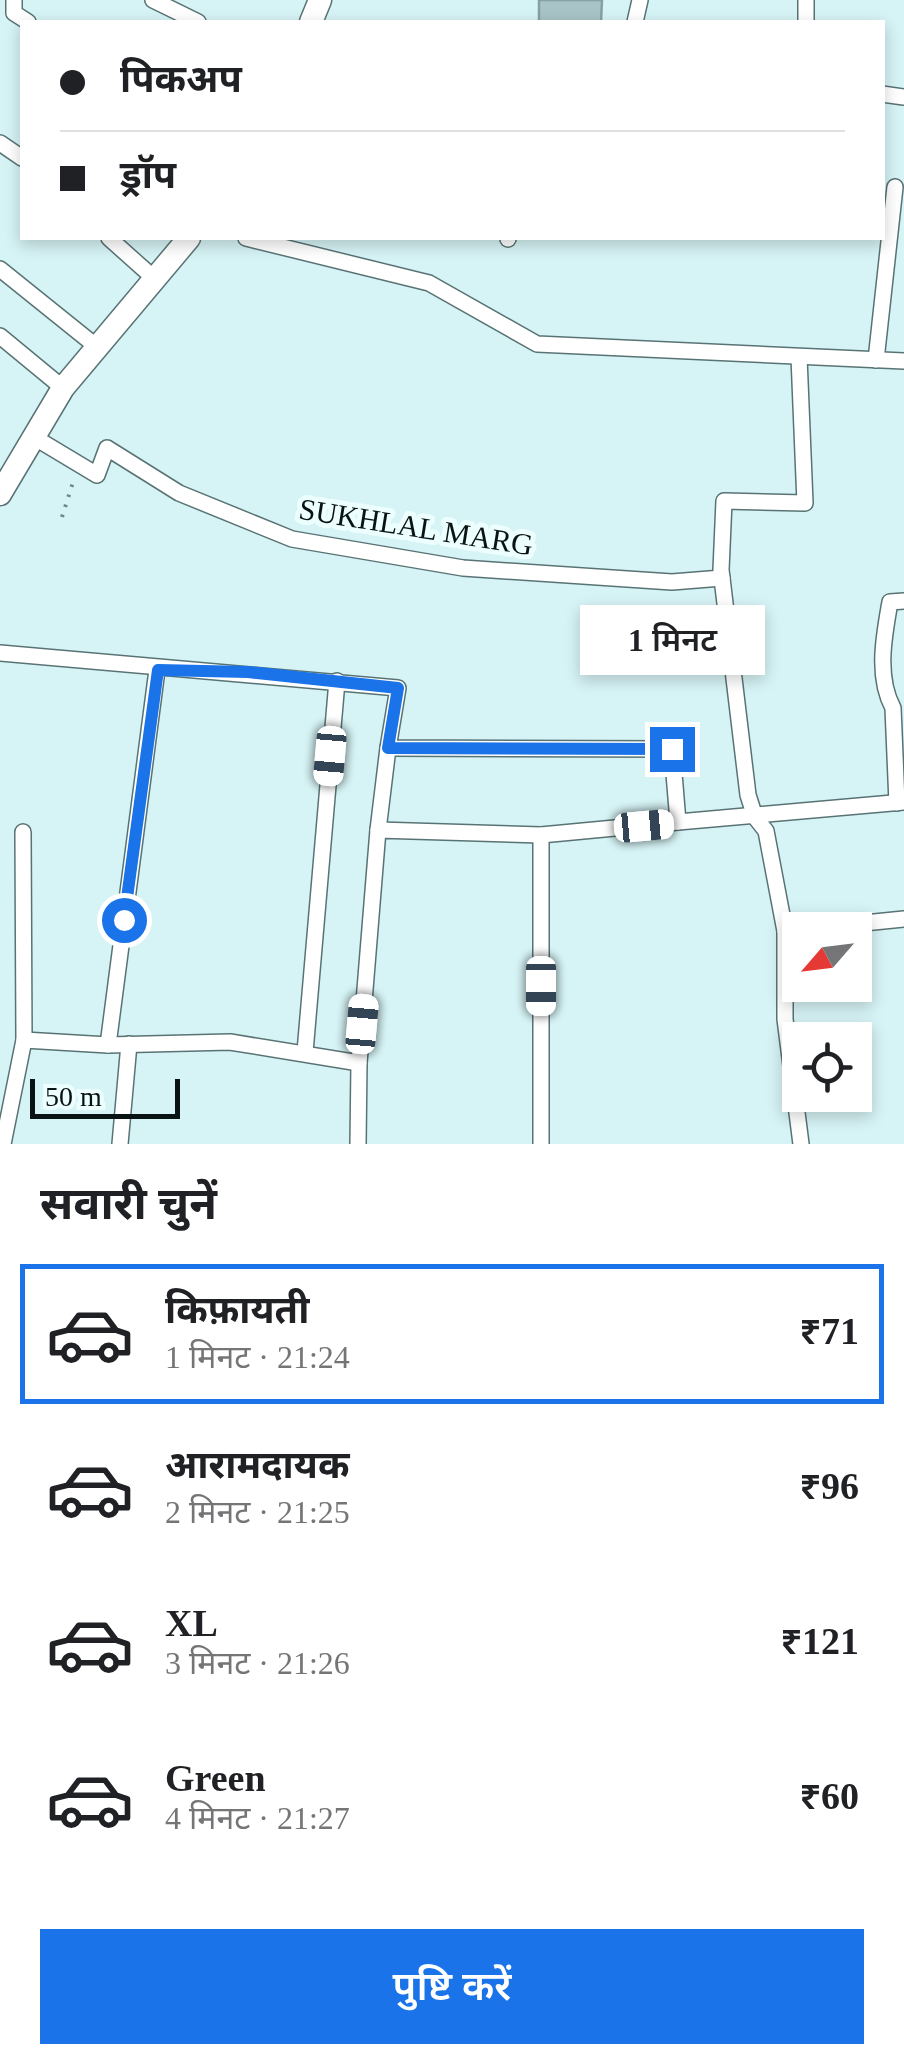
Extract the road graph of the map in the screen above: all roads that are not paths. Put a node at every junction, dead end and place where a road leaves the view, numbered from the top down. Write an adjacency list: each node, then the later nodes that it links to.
1 (14, 0): 3 (street)
2 (154, 0): 4 (street)
3 (25, 20)
4 (194, 20)
5 (894, 187): 14 (street)
6 (111, 240): 10 (street)
7 (187, 240): 10 (street)
8 (254, 240): 13 (street)
9 (0, 270): 12 (street)
10 (156, 280): 12 (street)
11 (0, 336): 16 (street)
12 (97, 347): 16 (street)
13 (800, 357): 14 (street); 19 (street)
14 (876, 360): 15 (street)
15 (904, 361)
16 (63, 388): 17 (street)
17 (32, 436): 18 (street); 19 (street, SUKHLAL MARG)
18 (0, 494)
19 (722, 578): 27 (street)
20 (904, 602): 24 (street)
21 (0, 653): 22 (street)
22 (158, 670): 23 (street); 37 (street)
23 (337, 681): 25 (street); 39 (street)
24 (899, 707): 26 (street)
25 (388, 748): 28 (street); 29 (street)
26 (901, 802): 27 (street)
27 (756, 816): 28 (street); 32 (street)
28 (678, 822): 31 (street)
29 (378, 830): 31 (street); 40 (street)
30 (23, 832): 36 (street)
31 (541, 835): 44 (street)
32 (782, 915)
33 (904, 919): 34 (street)
34 (872, 922)
35 (785, 1002): 45 (street)
36 (24, 1040): 37 (street); 41 (street)
37 (108, 1044): 38 (street)
38 (129, 1044): 39 (street); 42 (street)
39 (305, 1052): 40 (street)
40 (359, 1063): 43 (street)
41 (2, 1144)
42 (120, 1144)
43 (358, 1144)
44 (541, 1144)
45 (801, 1144)

